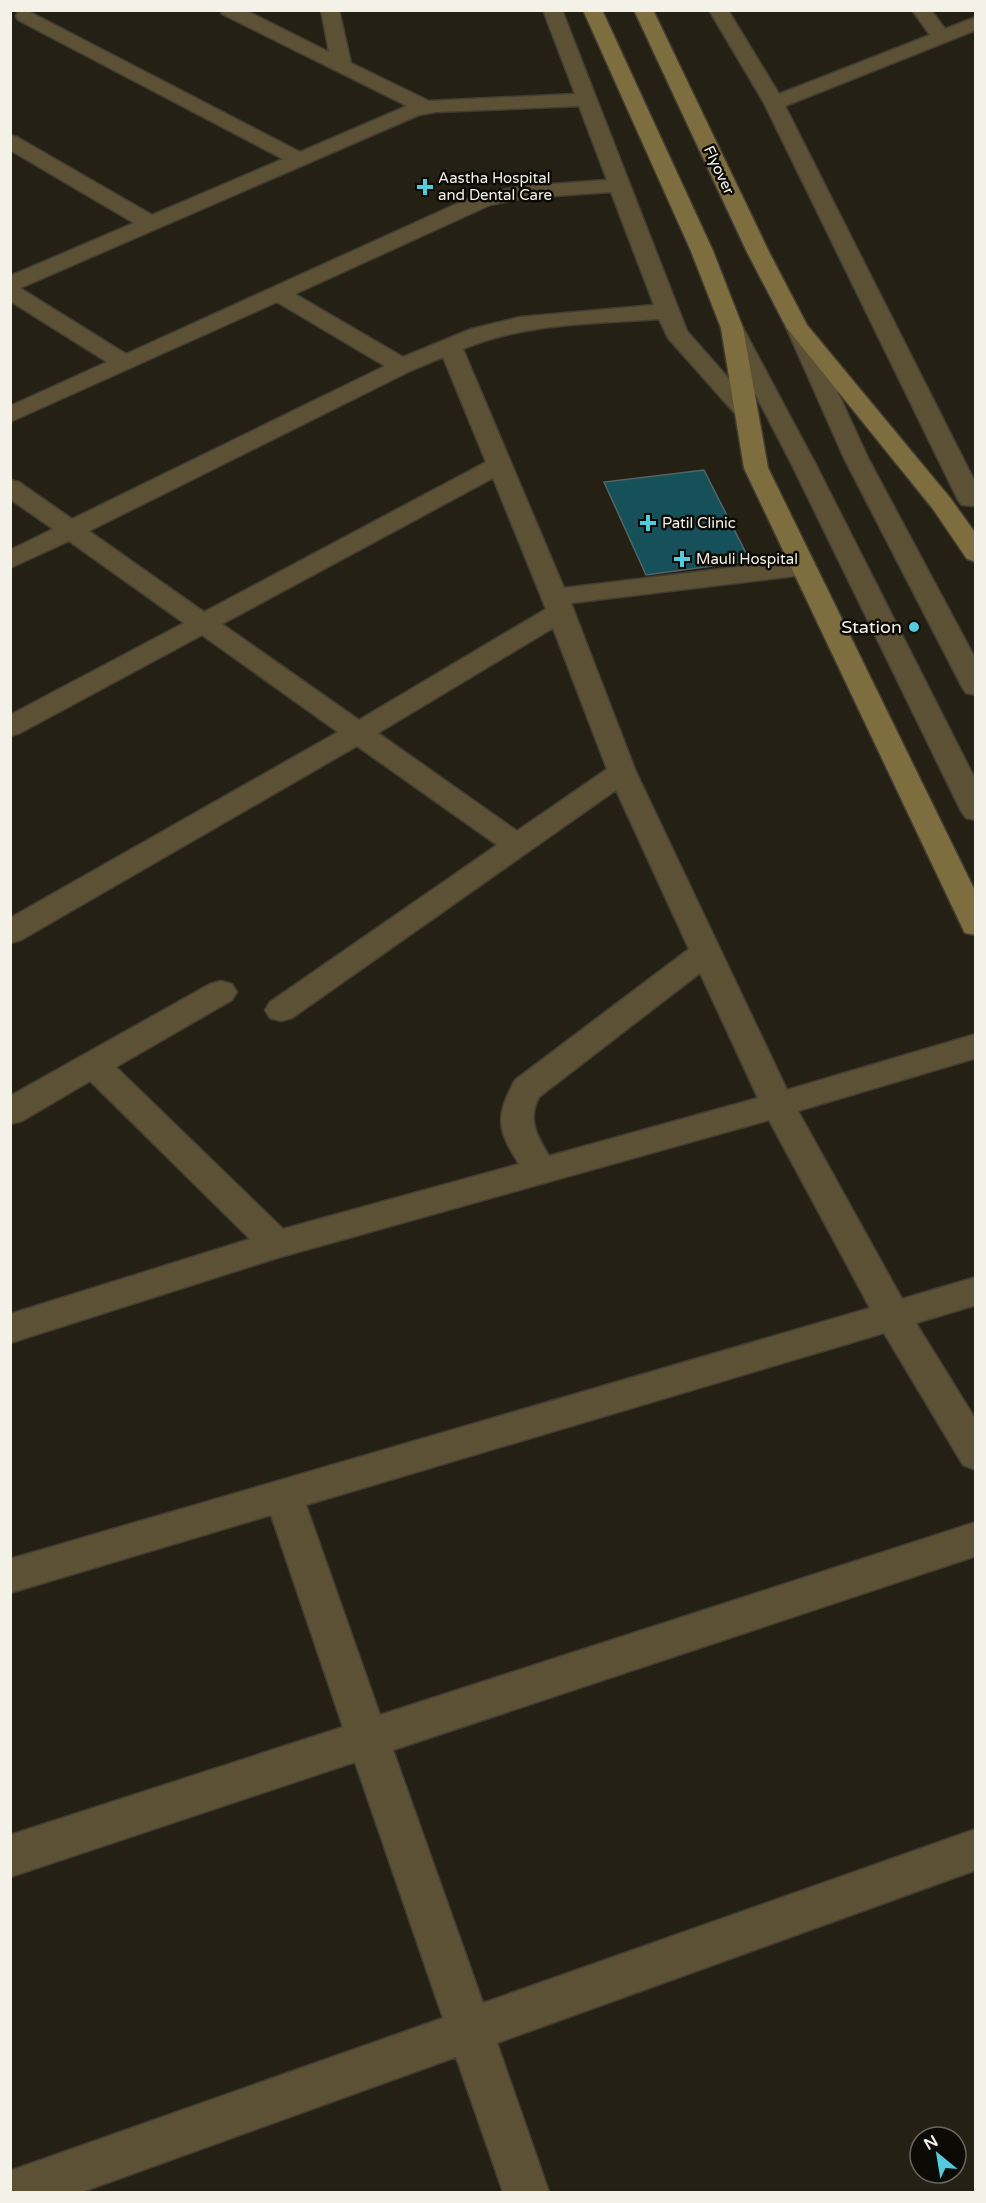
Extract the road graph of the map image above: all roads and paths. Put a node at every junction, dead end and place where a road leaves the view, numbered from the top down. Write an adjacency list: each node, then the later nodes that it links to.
1 (229, 10): 11 (street)
2 (330, 10): 11 (street)
3 (552, 10): 12 (street)
4 (592, 10): 24 (main road)
5 (643, 10): 23 (main road, Flyover)
6 (718, 10): 13 (street)
7 (921, 10): 10 (street)
8 (25, 16): 16 (street)
9 (975, 23): 10 (street)
10 (941, 37): 13 (street)
11 (342, 66): 14 (street)
12 (586, 100): 14 (street); 17 (street)
13 (774, 103): 32 (street)
14 (425, 107): 16 (street)
15 (10, 141): 18 (street)
16 (300, 160): 18 (street)
17 (619, 185): 21 (street); 22 (street)
18 (152, 224): 19 (street)
19 (10, 284)
20 (10, 291): 26 (street)
21 (278, 293): 26 (street); 27 (street)
22 (668, 311): 25 (street); 28 (street)
23 (797, 327): 33 (main road, Flyover); 40 (street)
24 (732, 328): 28 (main road); 44 (street)
25 (450, 346): 27 (street); 30 (street)
26 (125, 363): 29 (street)
27 (402, 366): 34 (street)
28 (747, 412): 37 (main road)
29 (10, 415)
30 (498, 465): 38 (street); 39 (street)
31 (10, 487): 34 (street)
32 (973, 500): 33 (street)
33 (942, 504): 35 (main road, Flyover)
34 (71, 530): 36 (street); 39 (street)
35 (975, 554)
36 (10, 560)
37 (803, 567): 38 (street); 46 (main road)
38 (558, 604): 42 (street); 43 (street)
39 (204, 623): 41 (street); 42 (street)
40 (975, 687)
41 (10, 727)
42 (360, 732): 45 (street); 47 (street)
43 (622, 772): 45 (street); 48 (street)
44 (975, 812)
45 (517, 845): 50 (street)
46 (975, 925)
47 (10, 932)
48 (706, 952): 53 (street); 55 (street)
49 (221, 992): 52 (street)
50 (281, 1010)
51 (975, 1046): 53 (street)
52 (93, 1064): 54 (street); 56 (street)
53 (778, 1105): 55 (street); 58 (street)
54 (10, 1113)
55 (541, 1171): 56 (street)
56 (277, 1244): 59 (street)
57 (975, 1291): 58 (street)
58 (893, 1316): 60 (street); 61 (street)
59 (10, 1329)
60 (975, 1454)
61 (283, 1495): 63 (street); 64 (street)
62 (975, 1539): 64 (street)
63 (10, 1576)
64 (367, 1739): 66 (street); 67 (street)
65 (975, 1849): 67 (street)
66 (10, 1856)
67 (470, 2031): 68 (street); 69 (street)
68 (18, 2193)
69 (526, 2193)

